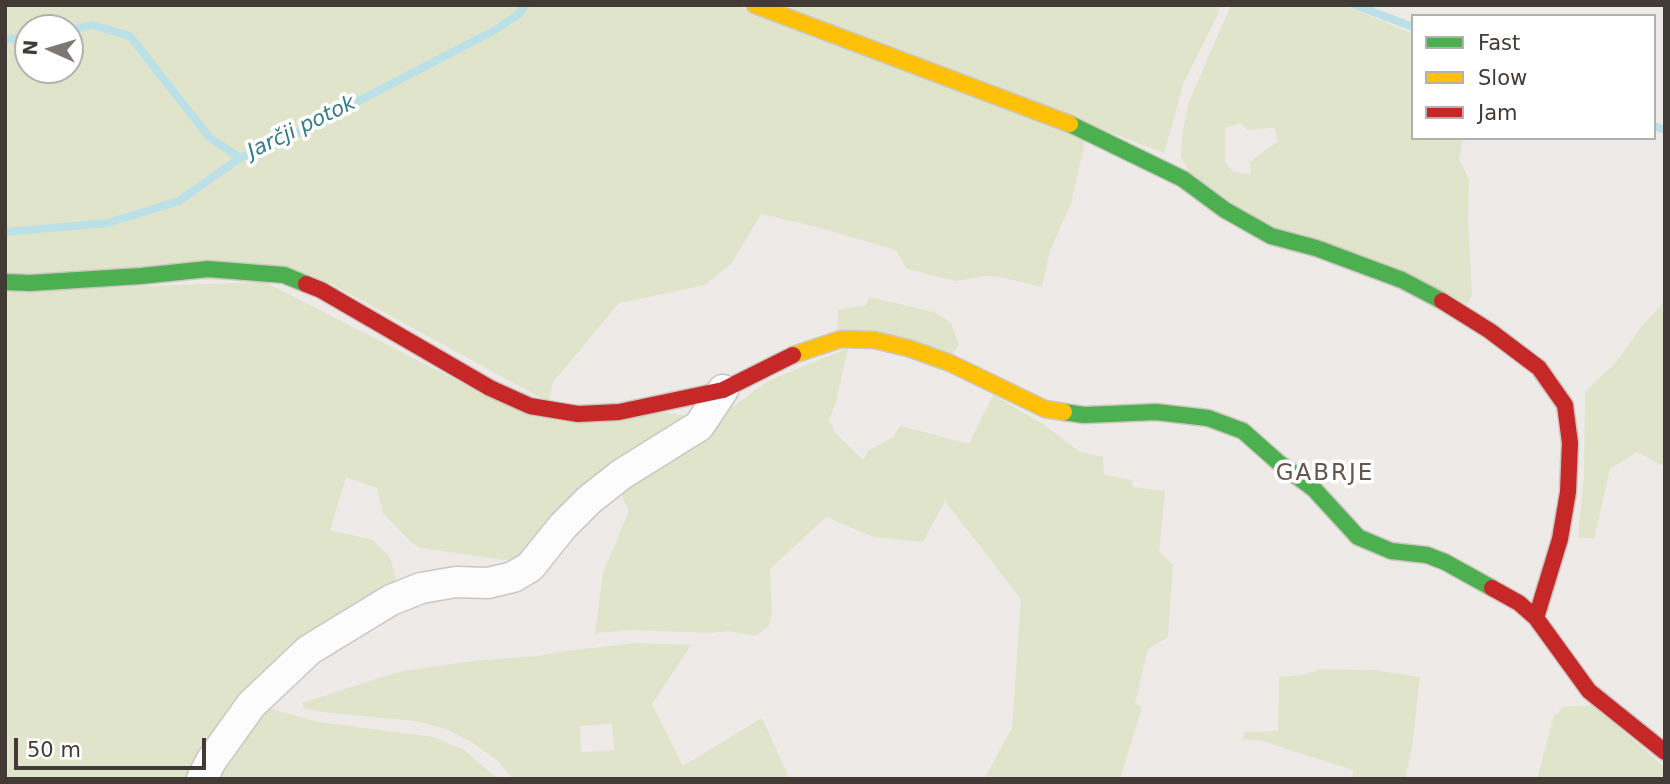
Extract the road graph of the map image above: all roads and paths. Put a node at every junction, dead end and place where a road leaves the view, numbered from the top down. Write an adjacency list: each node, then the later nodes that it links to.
1 (755, 5): 4 (street)
2 (5, 282): 3 (street)
3 (723, 390): 4 (street); 6 (street)
4 (1536, 618): 5 (street)
5 (1665, 752)
6 (202, 779)

